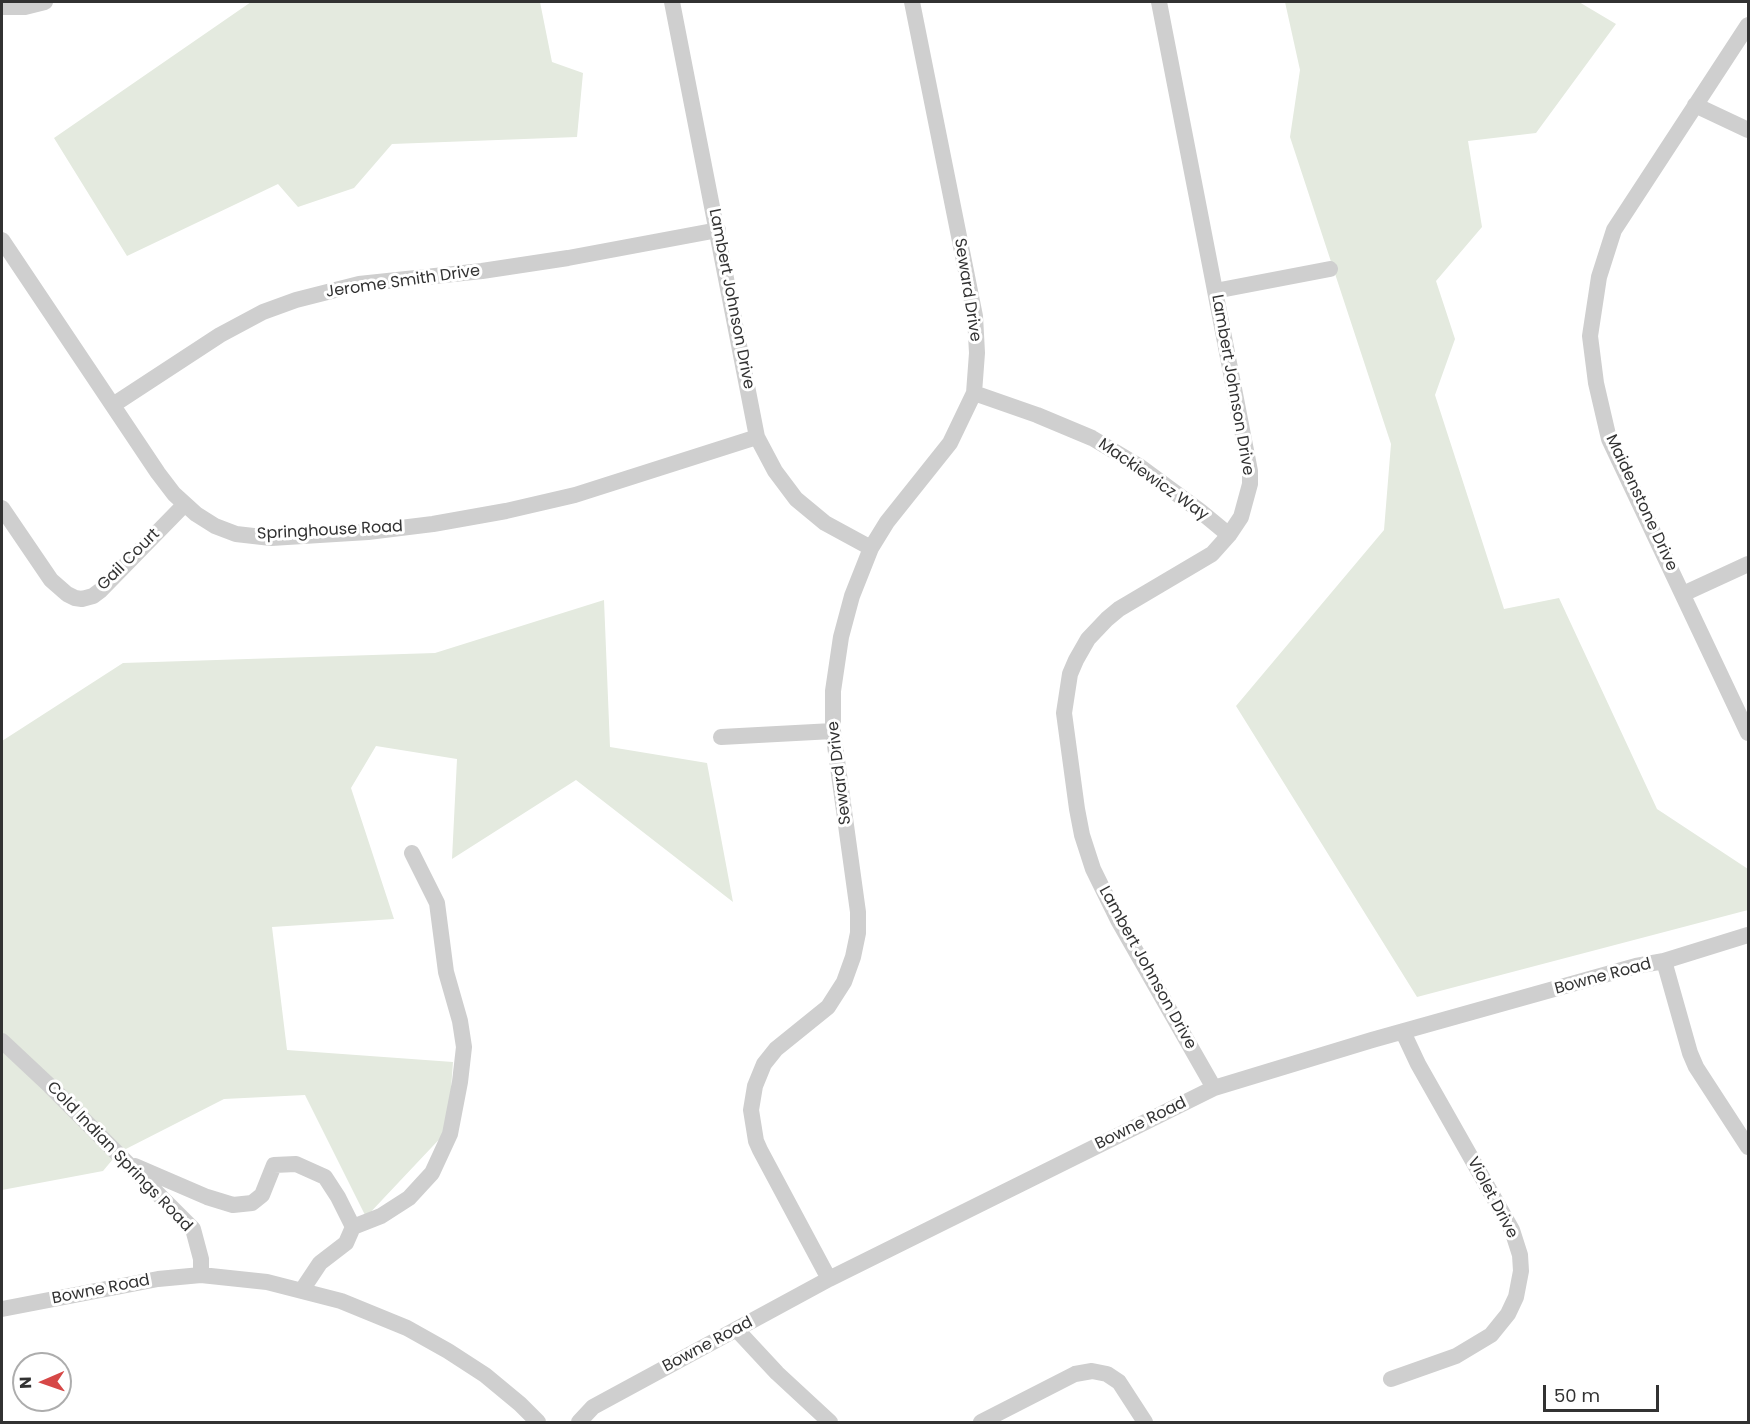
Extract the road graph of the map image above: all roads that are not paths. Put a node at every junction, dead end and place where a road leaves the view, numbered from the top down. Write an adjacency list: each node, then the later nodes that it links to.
1 (45, 2): 5 (street)
2 (672, 2): 9 (street, Lambert Johnson Drive)
3 (912, 2): 13 (street, Seward Drive)
4 (1158, 2): 12 (street, Lambert Johnson Drive)
5 (2, 7)
6 (1749, 25): 7 (street, Maidenstone Drive)
7 (1695, 105): 8 (street); 21 (street, Maidenstone Drive)
8 (1749, 130)
9 (718, 230): 14 (street, Jerome Smith Drive); 15 (street, Lambert Johnson Drive)
10 (2, 240): 14 (street, Springhouse Road)
11 (1330, 269): 12 (street)
12 (1215, 291): 18 (street, Lambert Johnson Drive)
13 (974, 393): 18 (street, Mackiewicz Way); 19 (street, Seward Drive)
14 (113, 405): 16 (street, Springhouse Road)
15 (757, 438): 16 (street, Springhouse Road); 19 (street, Lambert Johnson Drive)
16 (184, 505): 17 (street, Gail Court)
17 (2, 508)
18 (1229, 535): 30 (street, Lambert Johnson Drive)
19 (871, 548): 22 (street, Seward Drive)
20 (1749, 564): 21 (street)
21 (1683, 594): 23 (street, Maidenstone Drive)
22 (833, 731): 24 (street); 35 (street, Seward Drive)
23 (1749, 734)
24 (721, 736)
25 (412, 853): 33 (street)
26 (1749, 935): 27 (street, Bowne Road)
27 (1664, 961): 28 (street, Bowne Road); 31 (street)
28 (1403, 1032): 30 (street, Bowne Road); 39 (street, Violet Drive)
29 (2, 1041): 32 (street, Cold Indian Springs Road)
30 (1214, 1088): 35 (street, Bowne Road)
31 (1749, 1148)
32 (128, 1164): 33 (street); 34 (street, Cold Indian Springs Road)
33 (353, 1227): 36 (street)
34 (201, 1275): 36 (street); 37 (street, Bowne Road)
35 (829, 1279): 38 (street, Bowne Road)
36 (302, 1290): 40 (street)
37 (2, 1309)
38 (737, 1329): 41 (street, Bowne Road); 42 (street)
39 (1391, 1379)
40 (538, 1422)
41 (579, 1422)
42 (830, 1422)
43 (981, 1422): 44 (street)
44 (1145, 1422)

